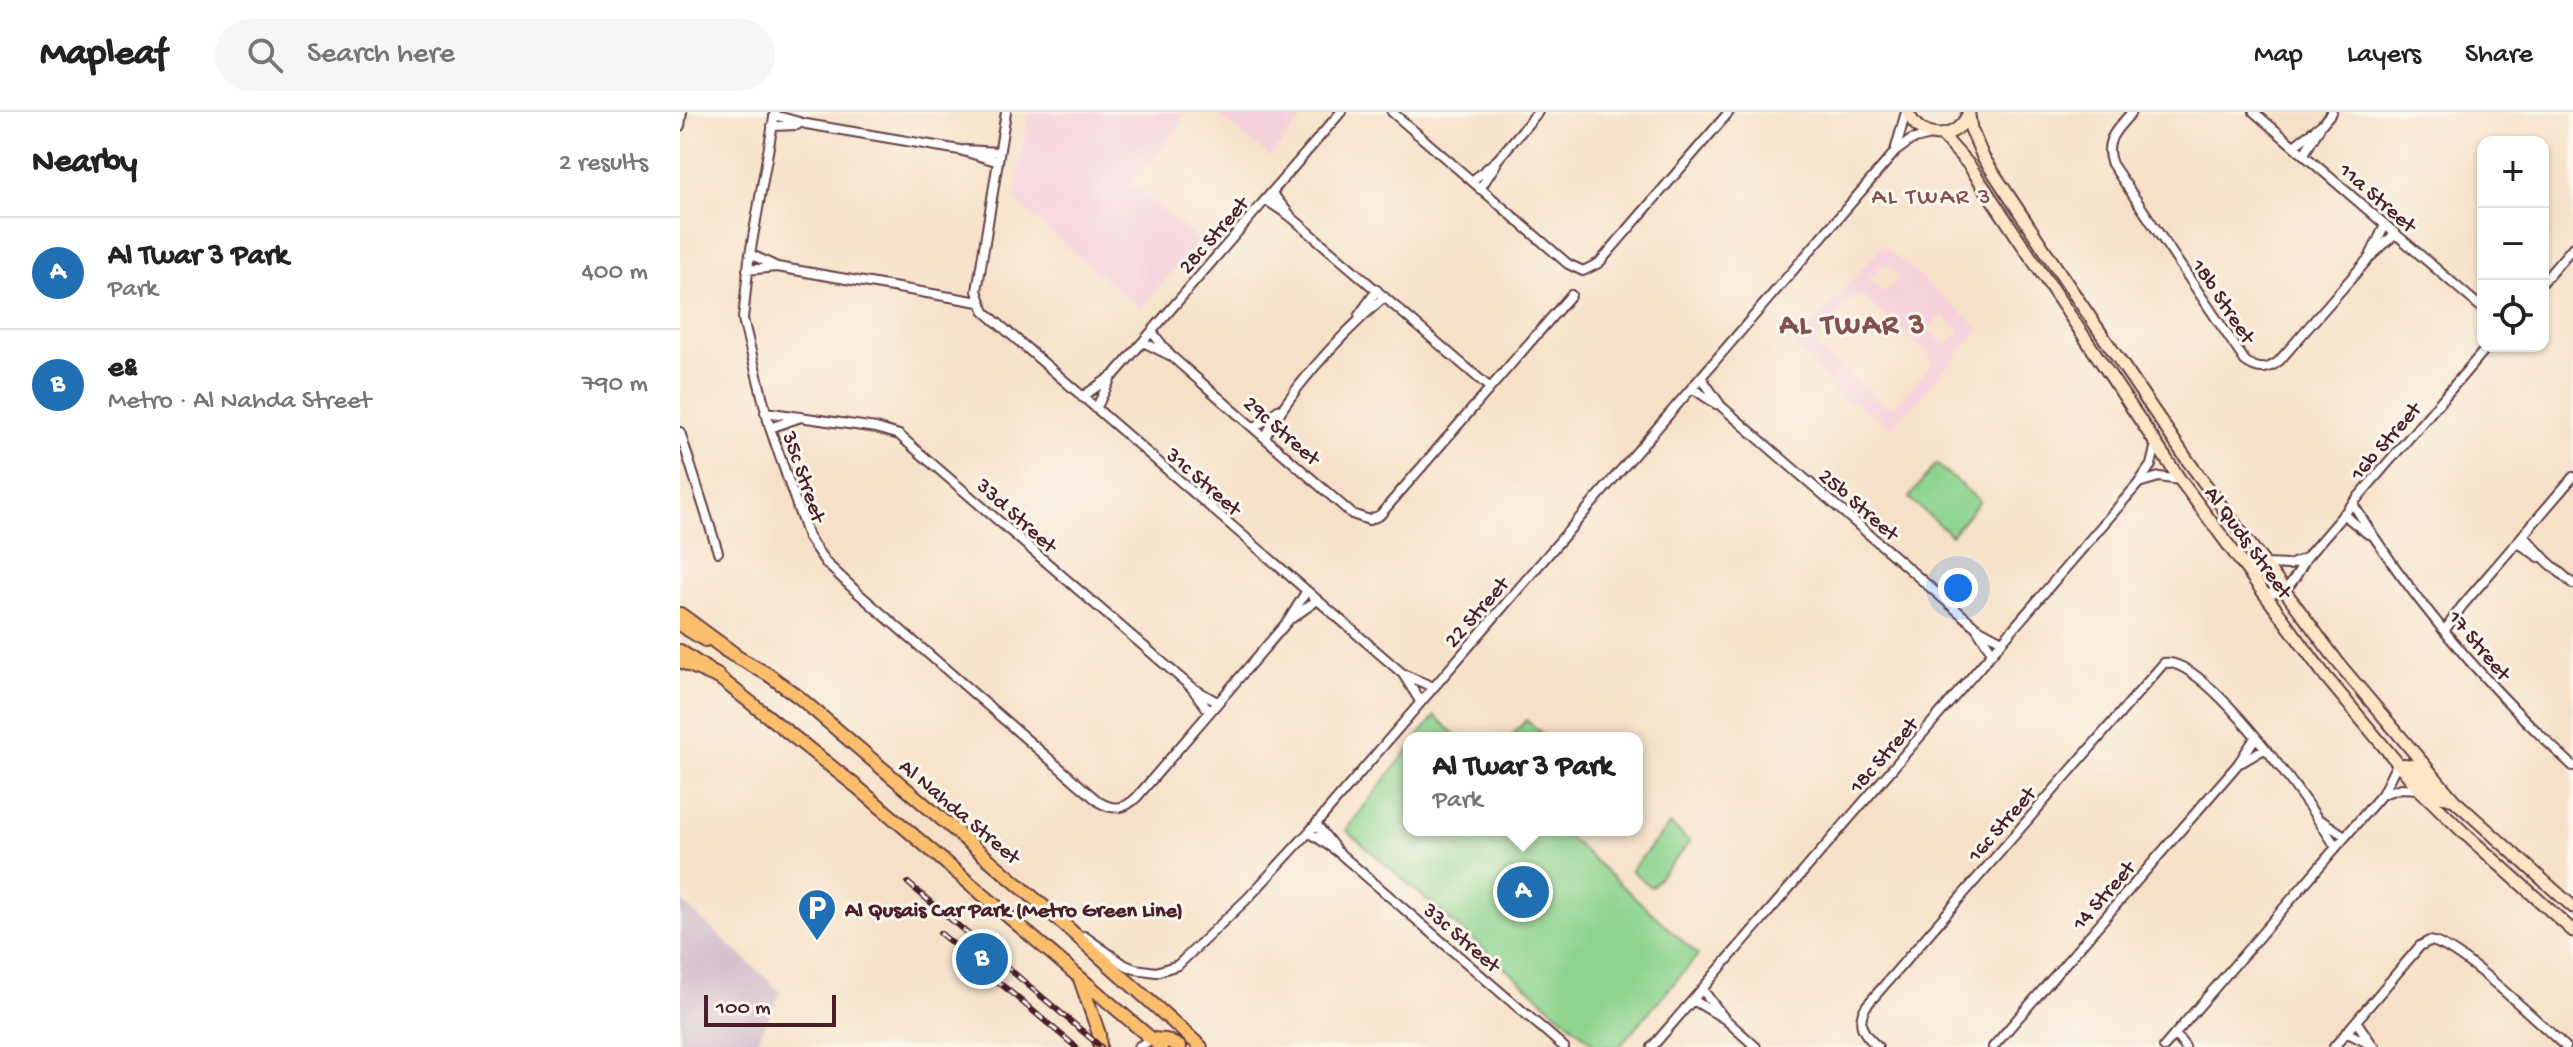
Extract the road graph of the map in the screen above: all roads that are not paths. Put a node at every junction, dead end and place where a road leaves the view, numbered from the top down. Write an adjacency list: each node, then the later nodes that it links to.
1 (682, 112): 15 (street)
2 (1006, 112): 21 (street)
3 (1341, 112): 25 (street, 28c Street)
4 (1392, 112): 23 (street)
5 (1538, 112): 22 (street)
6 (1729, 112): 24 (street)
7 (1907, 112): 17 (main road, Al Quds Street); 19 (street, 22 Street)
8 (2132, 112): 30 (street, 18b Street)
9 (2254, 112): 18 (street, 11a Street)
10 (2332, 112): 14 (street)
11 (774, 113): 13 (street); 16 (street, 35c Street)
12 (1969, 113): 17 (main road); 71 (main road, Al Quds Street)
13 (806, 124): 16 (street); 21 (street)
14 (2321, 125): 18 (street); 20 (street)
15 (680, 126)
16 (772, 126): 29 (street, 35c Street)
17 (1937, 135): 19 (street, 22 Street); 61 (main road, Al Quds Street)
18 (2294, 146): 20 (street, 11a Street)
19 (1895, 152): 47 (street, 22 Street)
20 (2304, 154): 26 (street, 11a Street)
21 (997, 156): 36 (street)
22 (1498, 159): 23 (street); 24 (street)
23 (1472, 181): 24 (street)
24 (1480, 189)
25 (1269, 196): 35 (street); 43 (street, 28c Street)
26 (2385, 225): 27 (street, 11a Street); 30 (street, 18b Street)
27 (2395, 234): 30 (street, 18b Street); 41 (street, 11a Street)
28 (2573, 247): 31 (street)
29 (750, 254): 32 (street); 33 (street, 35c Street)
30 (2369, 258)
31 (2570, 258): 34 (street)
32 (777, 267): 33 (street); 38 (street)
33 (747, 270): 55 (street, 35c Street)
34 (2545, 280)
35 (1377, 290): 39 (street); 42 (street)
36 (977, 291): 38 (street); 40 (street)
37 (1571, 295): 49 (street)
38 (948, 296): 40 (street)
39 (1384, 297): 42 (street); 49 (street)
40 (979, 302): 51 (street, 31c Street)
41 (2477, 306)
42 (1357, 319): 53 (street)
43 (1152, 332): 44 (street, 28c Street); 46 (street, 29c Street)
44 (1143, 342): 46 (street, 29c Street); 48 (street, 28c Street)
45 (2483, 352): 65 (street, 16b Street)
46 (1170, 355): 58 (street, 29c Street)
47 (1701, 377): 50 (street, 22 Street); 52 (street, 25b Street)
48 (1110, 379): 51 (street, 28c Street); 54 (street, 28c Street)
49 (1490, 388): 60 (street, 29c Street)
50 (1692, 388): 52 (street, 25b Street); 90 (street, 22 Street)
51 (1082, 397): 54 (street, 31c Street)
52 (1721, 406): 81 (street, 25b Street)
53 (1281, 407): 58 (street); 60 (street)
54 (1096, 409): 74 (street, 31c Street)
55 (765, 412): 56 (street, 33d Street); 57 (street, 35c Street)
56 (798, 417): 57 (street, 33d Street); 89 (street, 33d Street)
57 (770, 428): 93 (street, 35c Street)
58 (1254, 428): 60 (street, 29c Street)
59 (680, 432): 69 (street)
60 (1265, 437)
61 (2156, 444): 63 (main road, Al Quds Street); 64 (street, 18c Street)
62 (2573, 477): 68 (street)
63 (2181, 481): 64 (street); 75 (main road, Al Quds Street)
64 (2138, 484): 82 (street, 18c Street)
65 (2353, 504): 66 (street, 16b Street); 67 (street, 17 Street)
66 (2343, 514): 67 (street, 17 Street); 70 (street, 16b Street)
67 (2372, 537): 80 (street, 17 Street)
68 (2520, 539): 72 (street); 80 (street)
69 (718, 552)
70 (2306, 558): 71 (street); 73 (street, 16b Street)
71 (2264, 564): 73 (main road, Al Quds Street)
72 (2573, 584)
73 (2284, 591): 75 (street); 101 (main road, Al Quds Street)
74 (1306, 592): 76 (street, 31c Street); 78 (street)
75 (2263, 593): 97 (main road, Al Quds Street)
76 (1316, 601): 78 (street); 87 (street, 31c Street)
77 (680, 615): 85 (highway)
78 (1288, 621): 92 (street)
79 (680, 625): 85 (main road, Al Nahda Street)
80 (2442, 626): 98 (street, 17 Street)
81 (1976, 627): 82 (street, 25b Street); 84 (street, 25b Street)
82 (2002, 641): 84 (street, 18c Street)
83 (680, 651): 88 (main road)
84 (1992, 652): 112 (street, 18c Street)
85 (733, 654): 108 (main road, Al Nahda Street)
86 (680, 660): 88 (highway)
87 (1403, 674): 90 (street, 31c Street); 91 (street, 31c Street)
88 (717, 676): 111 (main road)
89 (1191, 687): 92 (street, 33d Street); 93 (street, 33d Street)
90 (1433, 687): 91 (street, 22 Street)
91 (1420, 701): 103 (street, 22 Street)
92 (1217, 702): 93 (street)
93 (1209, 711)
94 (2255, 738): 95 (street); 96 (street, 14 Street); 129 (street, 16c Street)
95 (2264, 749): 96 (street, 14 Street); 102 (street)
96 (2238, 764): 130 (street, 14 Street)
97 (2397, 764): 99 (main road, Al Quds Street); 100 (street); 101 (main road)
98 (2573, 766)
99 (2420, 790): 100 (street); 110 (main road, Al Quds Street)
100 (2382, 794): 105 (street)
101 (2454, 800): 109 (main road, Al Quds Street)
102 (2321, 821): 105 (street); 106 (street)
103 (1316, 824): 104 (street, 22 Street); 107 (street, 33c Street)
104 (1309, 832): 107 (street, 33c Street); 108 (street, 22 Street)
105 (2345, 836): 106 (street)
106 (2335, 846): 118 (street)
107 (1338, 852): 126 (street, 33c Street)
108 (1042, 905): 116 (main road, Al Nahda Street)
109 (2573, 907)
110 (2573, 931)
111 (1079, 976): 119 (main road); 122 (main road)
112 (1702, 989): 113 (street, 18c Street); 114 (street)
113 (1693, 1000): 114 (street); 127 (street, 18c Street)
114 (1725, 1019): 128 (street)
115 (2356, 1021): 117 (street); 121 (street); 133 (street)
116 (1178, 1027): 119 (street); 125 (main road, Al Nahda Street)
117 (2346, 1032): 121 (street); 132 (street)
118 (2175, 1034): 120 (street); 131 (street)
119 (1159, 1044): 123 (street); 124 (main road)
120 (2167, 1046)
121 (2373, 1046)
122 (1100, 1047)
123 (1138, 1047)
124 (1180, 1047)
125 (1201, 1047)
126 (1564, 1047)
127 (1652, 1047)
128 (1756, 1047)
129 (1878, 1047)
130 (1993, 1047)
131 (2185, 1047)
132 (2334, 1047)
133 (2566, 1047)

